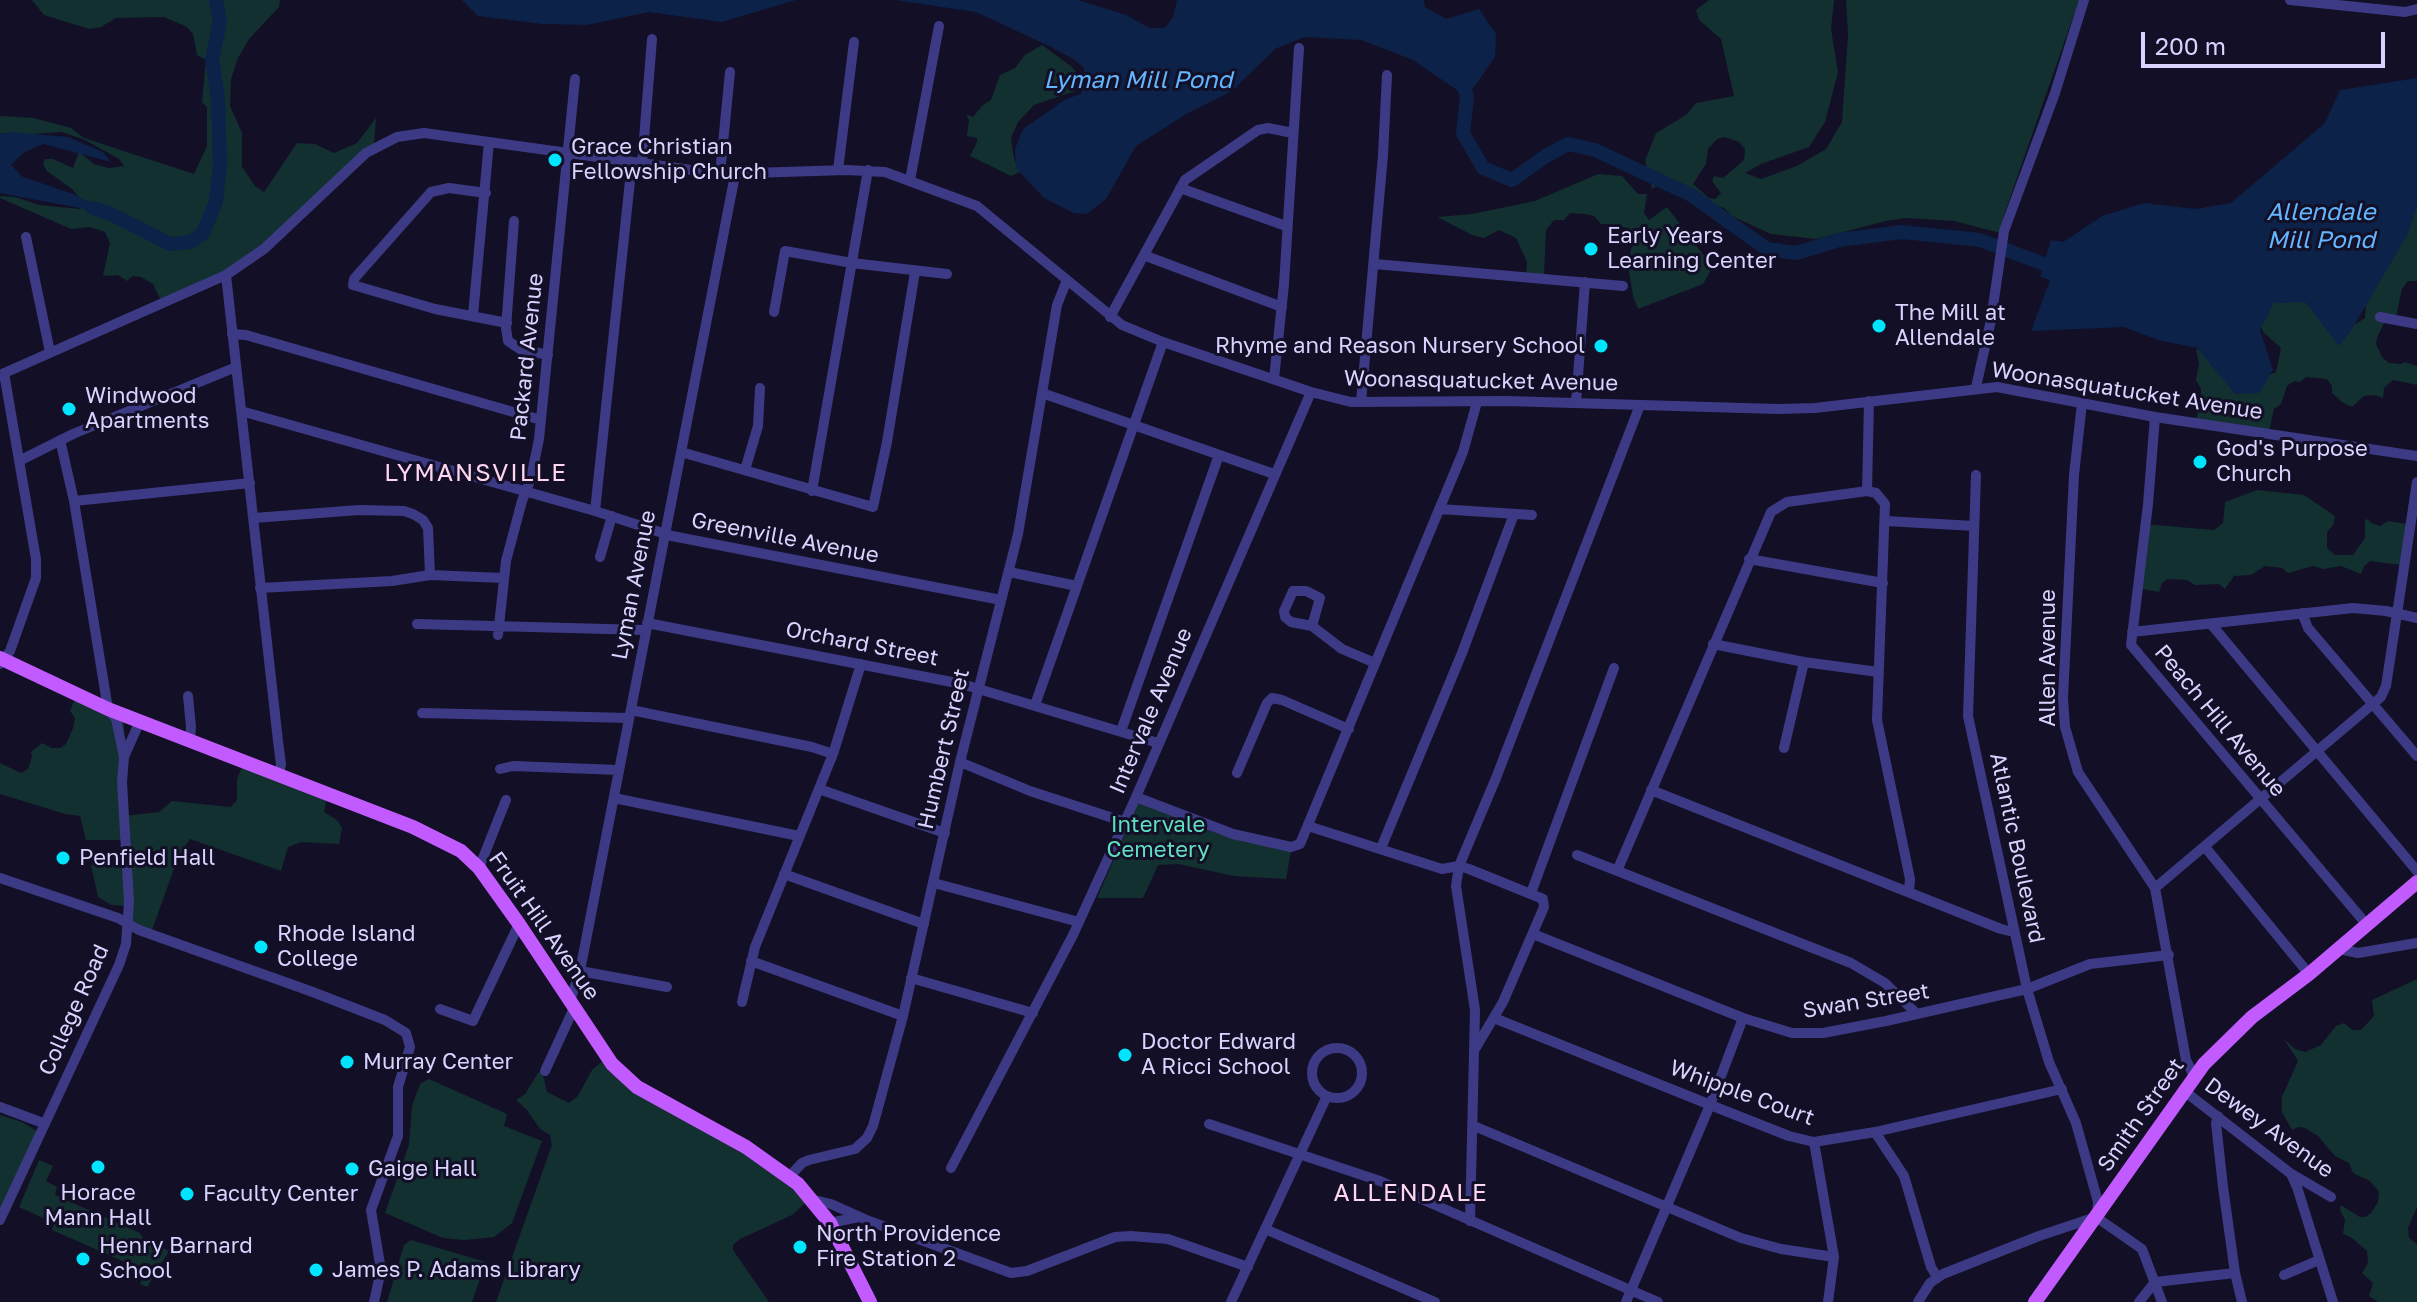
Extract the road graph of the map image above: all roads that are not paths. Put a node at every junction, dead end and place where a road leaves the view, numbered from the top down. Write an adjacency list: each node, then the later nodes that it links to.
1 (2084, 0): 48 (street)
2 (2290, 0): 3 (street)
3 (2417, 9)
4 (939, 26): 19 (street)
5 (652, 39): 14 (street)
6 (854, 42): 15 (street)
7 (1299, 48): 11 (street)
8 (730, 72): 17 (street)
9 (1387, 75): 27 (street)
10 (575, 79): 13 (street, Packard Avenue)
11 (1293, 133): 20 (street); 23 (street)
12 (489, 142): 13 (street, Woonasquatucket Avenue); 21 (street); 30 (street, Woonasquatucket Avenue)
13 (567, 153): 14 (street, Woonasquatucket Avenue); 44 (street, Packard Avenue)
14 (637, 163): 17 (street, Woonasquatucket Avenue); 77 (street)
15 (838, 170): 16 (street, Woonasquatucket Avenue); 18 (street, Woonasquatucket Avenue)
16 (868, 170): 19 (street, Woonasquatucket Avenue); 26 (street)
17 (720, 174): 18 (street, Woonasquatucket Avenue)
18 (735, 175): 63 (street, Lyman Avenue)
19 (910, 180): 31 (street, Woonasquatucket Avenue)
20 (1180, 188): 23 (street); 25 (street)
21 (486, 193): 36 (street); 36 (street)
22 (514, 221): 39 (street)
23 (1286, 226): 34 (street)
24 (26, 237): 43 (street)
25 (1146, 256): 34 (street); 37 (street)
26 (852, 263): 28 (street); 35 (street); 73 (street)
27 (1375, 264): 32 (street); 53 (street)
28 (915, 272): 29 (street); 73 (street)
29 (947, 274)
30 (226, 275): 41 (street); 43 (street, Woonasquatucket Avenue)
31 (1067, 280): 37 (street, Woonasquatucket Avenue); 51 (street, Humbert Street)
32 (1585, 282): 33 (street); 55 (street)
33 (1623, 286)
34 (1282, 307): 47 (street)
35 (774, 312)
36 (473, 315): 39 (street)
37 (1110, 317): 42 (street, Woonasquatucket Avenue)
38 (2380, 317): 40 (street)
39 (507, 323): 44 (street)
40 (2417, 324)
41 (232, 334): 45 (street); 60 (street)
42 (1163, 342): 47 (street, Woonasquatucket Avenue); 61 (street)
43 (50, 352): 46 (street, Woonasquatucket Avenue)
44 (548, 355): 60 (street, Packard Avenue)
45 (236, 367): 58 (street); 62 (street)
46 (2, 374): 66 (street)
47 (1274, 379): 50 (street, Woonasquatucket Avenue)
48 (1976, 387): 52 (street, Woonasquatucket Avenue); 56 (street, Woonasquatucket Avenue)
49 (760, 388): 67 (street)
50 (1311, 392): 53 (street, Woonasquatucket Avenue); 68 (street, Intervale Avenue)
51 (1042, 393): 61 (street); 87 (street, Humbert Street)
52 (1869, 401): 57 (street, Woonasquatucket Avenue); 74 (street)
53 (1361, 402): 54 (street, Woonasquatucket Avenue)
54 (1477, 402): 55 (street, Woonasquatucket Avenue); 76 (street)
55 (1576, 403): 57 (street, Woonasquatucket Avenue)
56 (2082, 403): 59 (street, Woonasquatucket Avenue); 153 (street, Allen Avenue)
57 (1640, 405): 145 (street)
58 (241, 411): 71 (street); 72 (street, Greenville Avenue)
59 (2155, 417): 65 (street, Woonasquatucket Avenue); 102 (street, Peach Hill Avenue)
60 (541, 420): 72 (street, Packard Avenue)
61 (1133, 425): 64 (street); 91 (street)
62 (60, 440): 66 (street); 75 (street, College Road)
63 (681, 452): 67 (street); 84 (street, Lyman Avenue)
64 (1219, 455): 68 (street); 119 (street)
65 (2417, 456)
66 (19, 461): 104 (street)
67 (745, 470): 73 (street)
68 (1274, 474): 121 (street, Intervale Avenue)
69 (1976, 475): 83 (street, Atlantic Boulevard)
70 (2417, 482): 95 (street)
71 (250, 483): 75 (street); 81 (street)
72 (526, 491): 77 (street, Greenville Avenue); 89 (street, Packard Avenue)
73 (812, 491)
74 (1867, 491): 82 (street); 86 (street)
75 (74, 501): 114 (street, College Road)
76 (1439, 509): 78 (street); 106 (street)
77 (595, 511): 80 (street, Greenville Avenue)
78 (1514, 514): 79 (street); 143 (street)
79 (1532, 515)
80 (612, 516): 84 (street, Greenville Avenue); 85 (street)
81 (254, 518): 88 (street); 92 (street)
82 (1886, 521): 83 (street); 90 (street)
83 (1974, 526): 161 (street, Atlantic Boulevard)
84 (664, 534): 93 (street, Greenville Avenue); 99 (street, Lyman Avenue)
85 (600, 557)
86 (1749, 559): 90 (street); 103 (street)
87 (1009, 572): 91 (street); 93 (street, Humbert Street)
88 (430, 575): 89 (street); 92 (street)
89 (503, 578): 101 (street, Packard Avenue)
90 (1883, 583): 109 (street)
91 (1077, 586): 113 (street)
92 (260, 588): 131 (street)
93 (1001, 600): 110 (street, Humbert Street)
94 (2302, 613): 95 (street); 98 (street); 112 (street)
95 (2398, 613): 96 (street); 112 (street)
96 (2417, 618)
97 (417, 624): 101 (street, Orchard Street)
98 (2211, 624): 102 (street); 123 (street)
99 (646, 626): 101 (street, Orchard Street); 107 (street, Orchard Street); 116 (street, Lyman Avenue)
100 (1312, 626): 106 (street)
101 (498, 630)
102 (2132, 632): 137 (street, Peach Hill Avenue)
103 (1713, 644): 105 (street); 133 (street)
104 (2, 661): 114 (main road, Fruit Hill Avenue)
105 (1804, 662): 109 (street); 122 (street)
106 (1375, 663): 118 (street)
107 (861, 664): 110 (street, Orchard Street); 124 (street)
108 (1614, 668): 155 (street)
109 (1878, 672): 154 (street)
110 (979, 688): 113 (street, Orchard Street); 127 (street, Humbert Street)
111 (188, 696): 120 (street)
112 (2374, 704): 123 (street); 125 (street)
113 (1035, 705): 119 (street, Orchard Street)
114 (108, 709): 117 (main road, Fruit Hill Avenue); 126 (street, College Road)
115 (422, 713): 116 (street)
116 (630, 714): 124 (street); 129 (street, Lyman Avenue)
117 (140, 721): 120 (main road, Fruit Hill Avenue); 126 (street, College Road)
118 (1349, 729): 130 (street); 139 (street)
119 (1121, 731): 121 (street, Orchard Street)
120 (190, 739): 131 (main road, Fruit Hill Avenue)
121 (1158, 743): 134 (street, Intervale Avenue)
122 (1784, 748)
123 (2317, 753): 137 (street); 148 (street)
124 (833, 754): 132 (street)
125 (2417, 756)
126 (124, 757): 159 (street, College Road)
127 (960, 762): 138 (street); 140 (street, Humbert Street)
128 (500, 769): 129 (street)
129 (619, 770): 135 (street, Lyman Avenue)
130 (1237, 773)
131 (279, 775): 146 (main road, Fruit Hill Avenue)
132 (819, 789): 140 (street); 141 (street)
133 (1651, 790): 147 (street); 154 (street)
134 (1136, 797): 138 (street, Intervale Avenue); 139 (street)
135 (614, 798): 141 (street); 167 (street, Lyman Avenue)
136 (506, 800): 146 (street)
137 (2260, 801): 142 (street); 160 (street, Peach Hill Avenue)
138 (1125, 822): 156 (street, Intervale Avenue)
139 (1308, 826): 143 (street)
140 (945, 833): 152 (street, Humbert Street)
141 (799, 836): 149 (street)
142 (2205, 847): 153 (street); 168 (street)
143 (1381, 848): 145 (street)
144 (1577, 855): 147 (street)
145 (1459, 866): 155 (street); 180 (street)
146 (479, 868): 157 (main road, Fruit Hill Avenue)
147 (1617, 871): 176 (street)
148 (2417, 871)
149 (784, 874): 158 (street); 166 (street)
150 (0, 878): 159 (street)
151 (2417, 882): 160 (main road, Smith Street)
152 (934, 883): 156 (street); 158 (street, Humbert Street)
153 (2155, 888): 165 (street, Allen Avenue)
154 (1909, 891): 161 (street)
155 (1531, 893): 162 (street)
156 (1079, 922): 175 (street, Intervale Avenue)
157 (519, 924): 173 (main road, Fruit Hill Avenue); 174 (street)
158 (924, 924): 169 (street, Humbert Street)
159 (130, 925): 189 (street, College Road); 215 (street)
160 (2367, 925): 164 (main road, Smith Street)
161 (2014, 932): 171 (street, Atlantic Boulevard)
162 (1533, 934): 178 (street); 179 (street, Swan Street)
163 (2417, 943): 164 (street)
164 (2339, 949): 168 (main road, Smith Street)
165 (2169, 955): 171 (street, Swan Street); 182 (street, Allen Avenue)
166 (751, 961): 172 (street); 177 (street)
167 (580, 971): 170 (street); 173 (street, Lyman Avenue)
168 (2309, 974): 182 (main road, Smith Street)
169 (911, 978): 175 (street); 177 (street, Humbert Street)
170 (667, 987)
171 (2027, 989): 176 (street, Swan Street); 183 (street, Atlantic Boulevard)
172 (742, 1002)
173 (572, 1005): 181 (street, Lyman Avenue); 197 (main road, Fruit Hill Avenue)
174 (440, 1009)
175 (1033, 1013): 195 (street, Intervale Avenue)
176 (1917, 1014): 179 (street, Swan Street)
177 (903, 1016): 197 (street, Humbert Street)
178 (1494, 1018): 180 (street); 186 (street, Whipple Court)
179 (1743, 1018): 186 (street)
180 (1474, 1050): 191 (street)
181 (545, 1071)
182 (2194, 1076): 184 (main road, Smith Street)
183 (2062, 1089): 192 (street, Whipple Court); 202 (street, Atlantic Boulevard)
184 (2183, 1090): 188 (street, Dewey Avenue); 202 (main road, Smith Street)
185 (1327, 1096): 185 (street); 194 (street)
186 (1710, 1105): 193 (street, Whipple Court); 200 (street)
187 (0, 1107): 189 (street)
188 (2218, 1116): 196 (street, Dewey Avenue); 210 (street)
189 (43, 1123): 203 (street, College Road)
190 (1209, 1124): 194 (street)
191 (1474, 1126): 200 (street); 204 (street)
192 (1875, 1132): 193 (street, Whipple Court); 212 (street)
193 (1814, 1142): 207 (street)
194 (1299, 1154): 204 (street); 206 (street)
195 (951, 1168)
196 (2290, 1173): 198 (street, Dewey Avenue); 208 (street)
197 (790, 1176): 199 (main road, Fruit Hill Avenue)
198 (2331, 1197)
199 (814, 1200): 201 (street); 205 (main road, Fruit Hill Avenue)
200 (1669, 1205): 207 (street); 214 (street)
201 (861, 1217): 205 (street); 209 (street)
202 (2096, 1217): 212 (street); 213 (street); 223 (main road, Smith Street)
203 (0, 1220)
204 (1470, 1221): 214 (street)
205 (830, 1223): 216 (main road, Fruit Hill Avenue)
206 (1265, 1229): 209 (street); 218 (street)
207 (1834, 1257): 221 (street)
208 (2319, 1260): 211 (street); 227 (street)
209 (1248, 1267): 217 (street)
210 (2235, 1273): 213 (street); 226 (street)
211 (2284, 1275)
212 (1937, 1277): 222 (street)
213 (2155, 1282): 224 (street); 225 (street)
214 (1631, 1290): 219 (street); 220 (street)
215 (374, 1302)
216 (870, 1302)
217 (1231, 1302)
218 (1435, 1302)
219 (1626, 1302)
220 (1658, 1302)
221 (1828, 1302)
222 (1918, 1302)
223 (2035, 1302)
224 (2139, 1302)
225 (2162, 1302)
226 (2242, 1302)
227 (2333, 1302)

